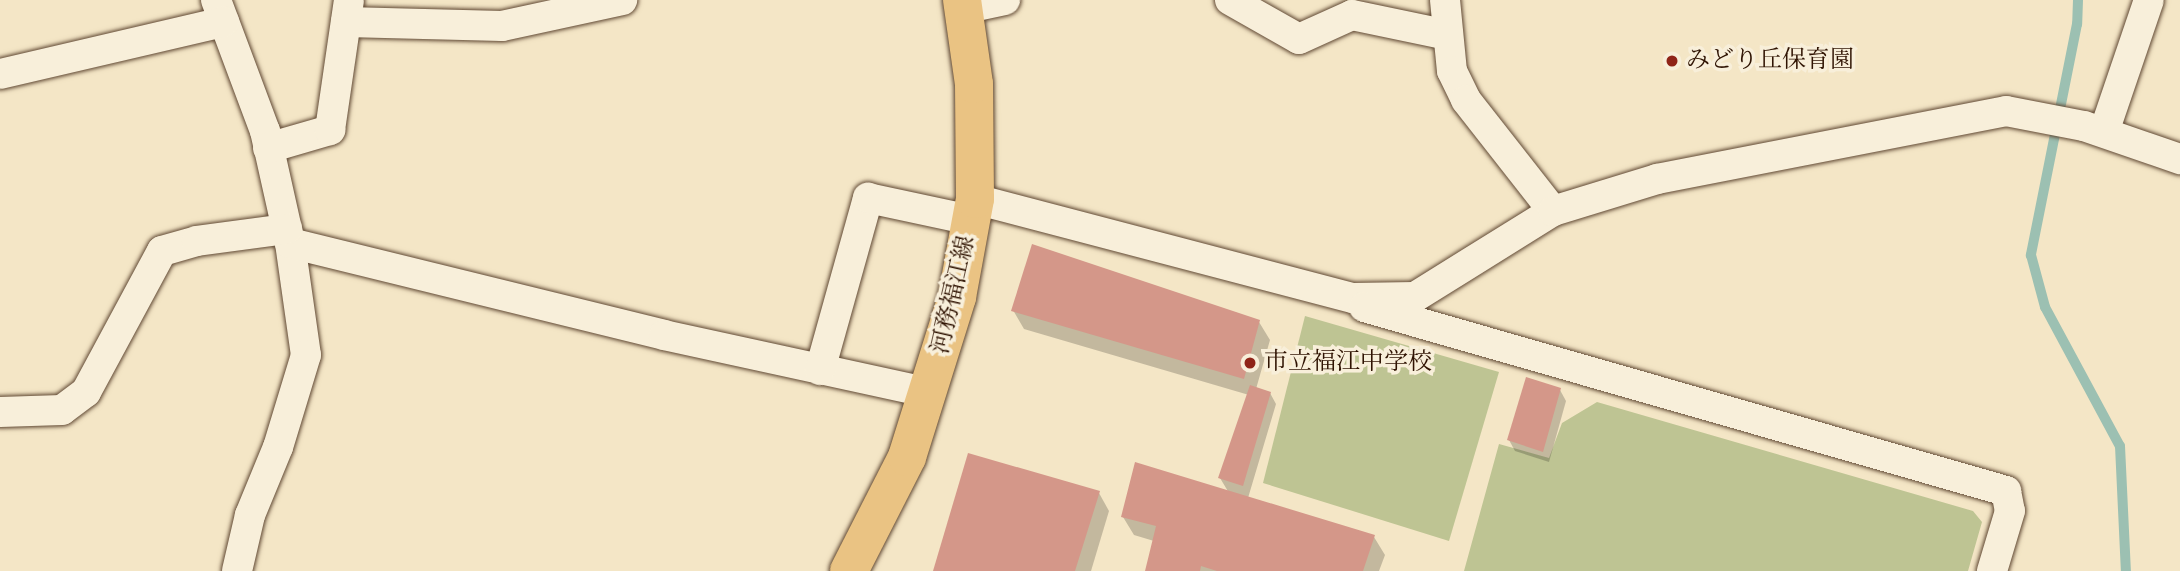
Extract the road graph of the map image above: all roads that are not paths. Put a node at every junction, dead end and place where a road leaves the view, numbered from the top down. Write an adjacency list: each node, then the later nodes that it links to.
1 (622, 0): 8 (street)
2 (1005, 0): 6 (street)
3 (1230, 0): 9 (street)
4 (1445, 0): 9 (street)
5 (2149, 0): 11 (street)
6 (962, 5): 14 (main road, 河務福江線)
7 (220, 11): 10 (street); 12 (street)
8 (348, 11): 12 (street)
9 (1448, 35): 15 (street)
10 (0, 74)
11 (2104, 132): 13 (street); 15 (street)
12 (268, 148): 16 (street)
13 (2176, 162)
14 (973, 210): 17 (street); 18 (street); 19 (main road, 河務福江線)
15 (1553, 211): 17 (street)
16 (289, 236): 18 (street); 20 (street); 21 (street)
17 (1353, 298): 23 (street)
18 (820, 370): 19 (street)
19 (929, 393): 22 (main road, 河務福江線)
20 (0, 412)
21 (237, 571)
22 (849, 571)
23 (1992, 571)

